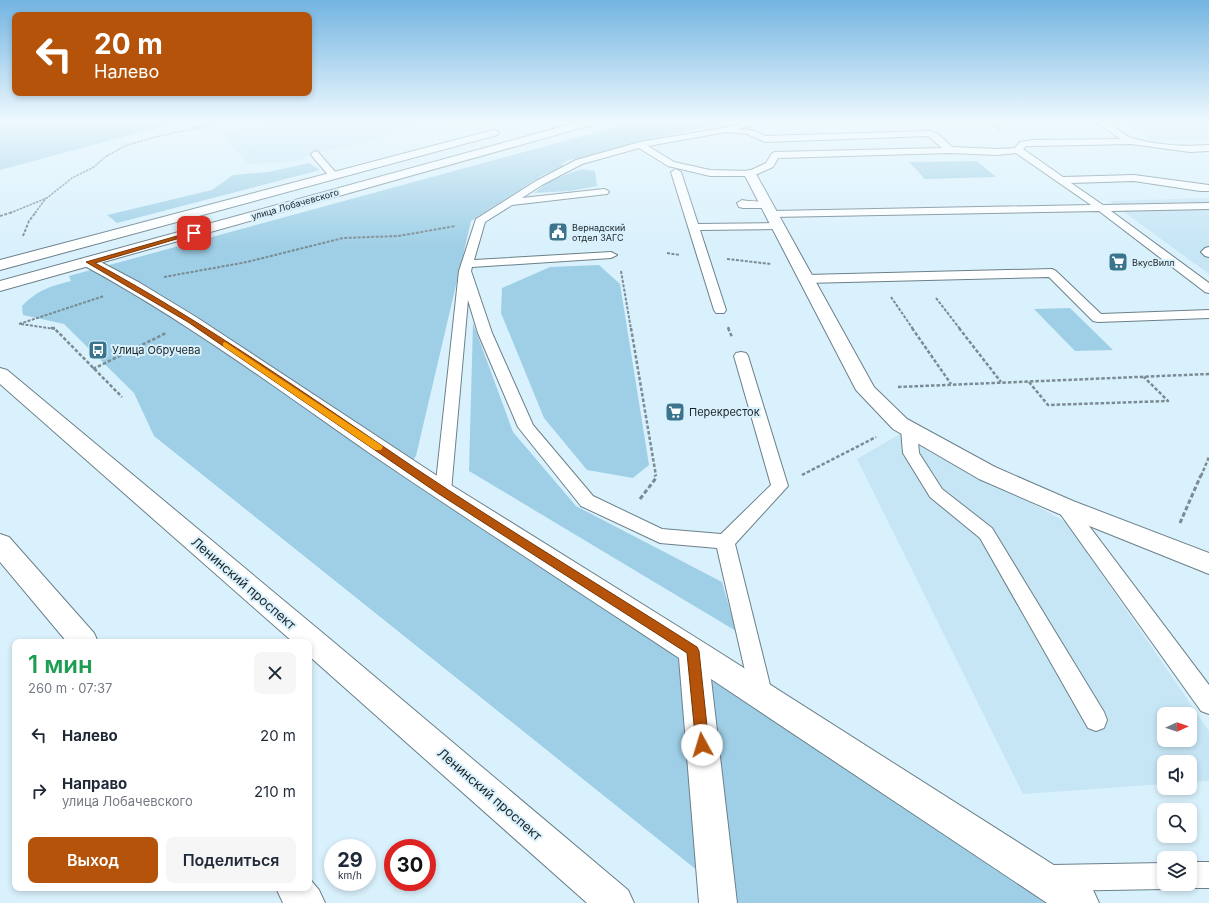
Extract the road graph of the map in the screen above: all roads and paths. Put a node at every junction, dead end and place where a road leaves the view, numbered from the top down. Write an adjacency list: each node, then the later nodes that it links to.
1 (97, 164): 15 (path)
2 (324, 164): 11 (lane)
3 (375, 164): 11 (main road, улица Лобачевского)
4 (439, 164): 29 (main road, улица Лобачевского)
5 (575, 164): 16 (lane)
6 (672, 164): 10 (lane)
7 (771, 164): 10 (lane)
8 (1038, 164): 12 (lane)
9 (676, 172): 23 (lane)
10 (750, 174): 20 (main road)
11 (333, 175): 30 (main road, улица Лобачевского)
12 (1061, 180): 13 (lane); 19 (lane)
13 (1209, 188)
14 (604, 192): 16 (lane)
15 (47, 198): 21 (path); 24 (path)
16 (510, 202): 22 (lane)
17 (742, 203): 20 (lane)
18 (1209, 206): 19 (lane)
19 (1100, 208): 20 (lane); 38 (lane)
20 (772, 215): 23 (lane); 33 (main road)
21 (0, 216)
22 (480, 221): 32 (lane); 37 (path)
23 (694, 228): 28 (lane)
24 (22, 240)
25 (1209, 250): 26 (lane)
26 (1209, 254)
27 (611, 255): 32 (lane)
28 (704, 259): 33 (path); 39 (lane)
29 (89, 262): 36 (main road, улица Лобачевского); 37 (main road)
30 (0, 265)
31 (620, 266): 57 (path)
32 (467, 268): 55 (lane); 57 (lane)
33 (804, 276): 35 (lane); 50 (main road)
34 (920, 276): 35 (lane); 40 (lane); 47 (path)
35 (878, 278): 49 (path)
36 (0, 286)
37 (134, 286): 41 (main road); 43 (path)
38 (1209, 290)
39 (720, 310)
40 (1209, 314)
41 (190, 321): 43 (path); 55 (main road)
42 (741, 356): 54 (lane)
43 (93, 369): 51 (path)
44 (0, 374): 63 (main road, Ленинский проспект)
45 (1209, 374): 46 (path)
46 (1144, 377): 48 (path); 48 (path)
47 (1001, 382): 48 (path); 49 (path)
48 (1028, 382)
49 (951, 385): 50 (path)
50 (864, 388): 52 (main road)
51 (122, 397)
52 (905, 426): 54 (path); 56 (main road); 68 (lane)
53 (1209, 457): 60 (path)
54 (780, 486): 58 (lane)
55 (443, 491): 65 (main road)
56 (1066, 508): 60 (main road); 67 (lane)
57 (625, 519): 58 (lane)
58 (725, 542): 66 (lane)
59 (0, 544): 62 (main road)
60 (1169, 548): 61 (main road)
61 (1209, 564)
62 (81, 639)
63 (310, 639)
64 (312, 641): 75 (main road, Ленинский проспект)
65 (693, 651): 66 (main road); 76 (main road)
66 (762, 697): 72 (main road)
67 (1209, 703)
68 (1096, 720)
69 (1197, 875): 70 (lane)
70 (1209, 875)
71 (1157, 876): 72 (lane)
72 (1042, 878): 77 (main road)
73 (296, 891): 74 (main road)
74 (306, 903)
75 (615, 903)
76 (718, 903)
77 (1080, 903)

